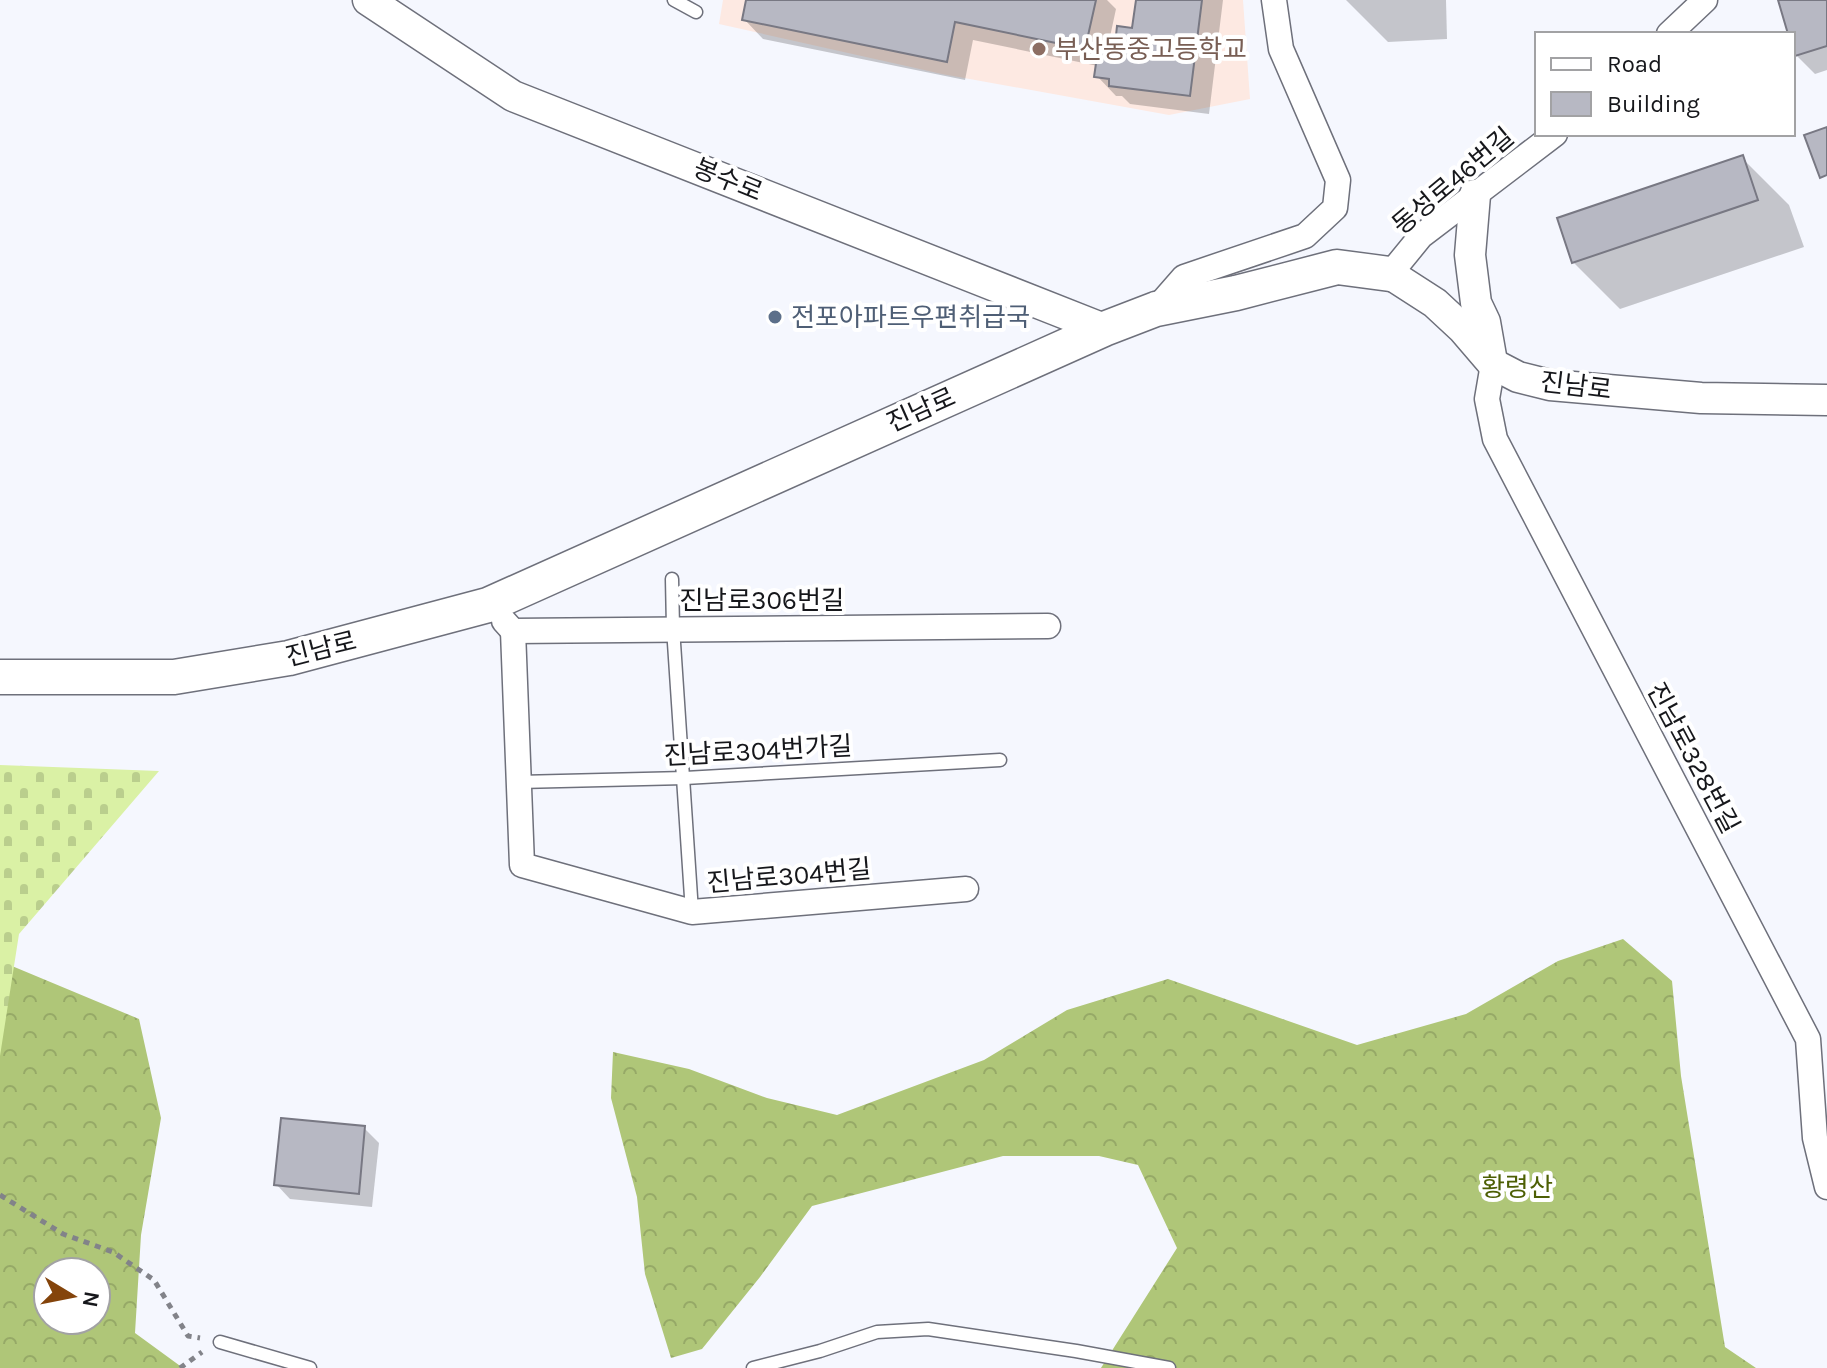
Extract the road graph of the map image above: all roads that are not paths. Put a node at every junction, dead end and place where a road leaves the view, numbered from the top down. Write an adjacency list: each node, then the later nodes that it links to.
1 (368, 0): 11 (street, 봉수로)
2 (674, 0): 5 (lane)
3 (1274, 0): 10 (street)
4 (1705, 0): 6 (street)
5 (696, 12)
6 (1671, 32)
7 (1552, 136): 8 (street, 동성로46번길)
8 (1475, 195): 9 (street, 동성로46번길); 12 (street)
9 (1390, 274): 10 (main road, 진남로); 12 (street, 진남로)
10 (1156, 309): 11 (main road, 진남로)
11 (1104, 329): 15 (main road, 진남로)
12 (1493, 364): 13 (street, 진남로); 25 (street, 진남로328번길)
13 (1827, 400)
14 (672, 579): 17 (lane)
15 (488, 605): 18 (street); 19 (main road, 진남로)
16 (1048, 626): 17 (street, 진남로306번길)
17 (673, 628): 18 (street, 진남로306번길); 21 (lane)
18 (513, 631): 22 (street, 진남로304번길)
19 (0, 677)
20 (1000, 760): 21 (lane, 진남로304번가길)
21 (685, 778): 22 (lane, 진남로304번가길); 24 (lane)
22 (519, 782): 24 (street, 진남로304번길)
23 (966, 889): 24 (street, 진남로304번길)
24 (692, 912)
25 (1827, 1187)
26 (220, 1342): 27 (lane)
27 (310, 1368)
28 (753, 1368): 29 (lane)
29 (1169, 1368)

